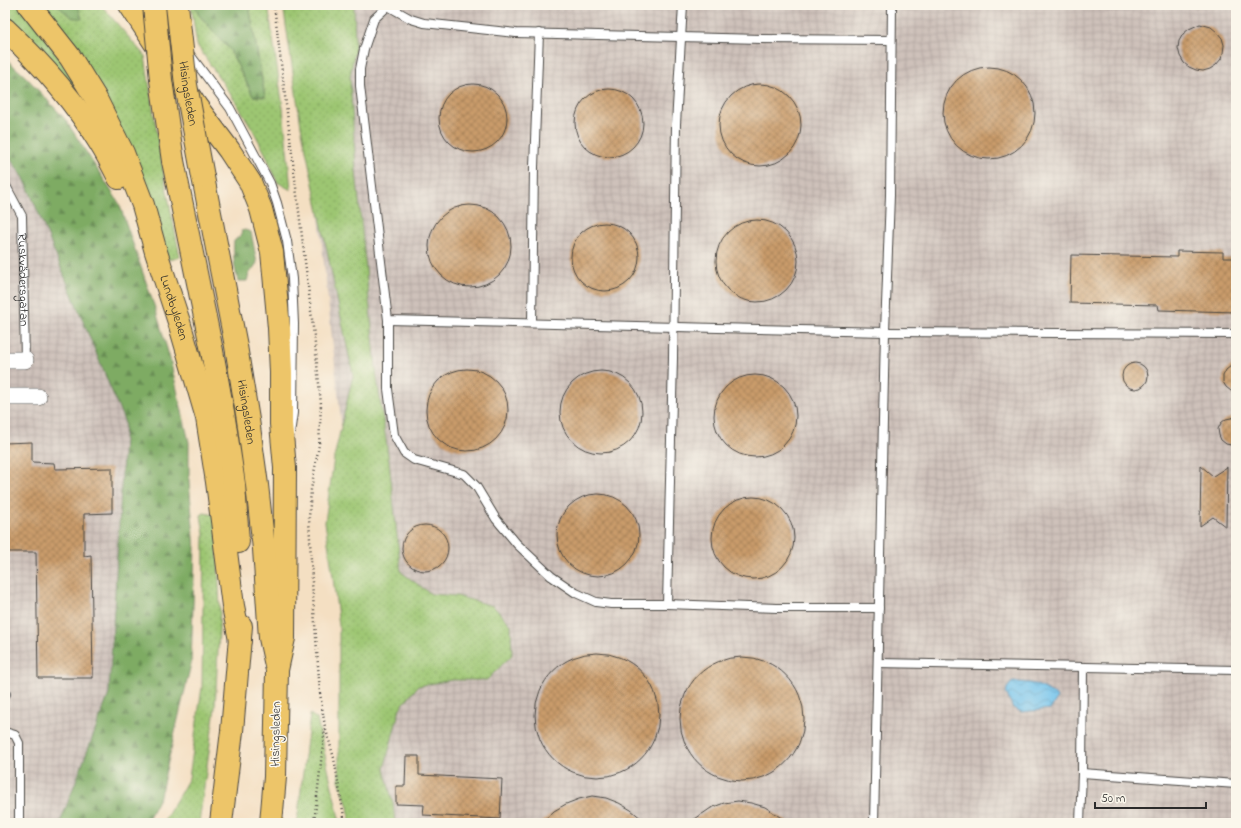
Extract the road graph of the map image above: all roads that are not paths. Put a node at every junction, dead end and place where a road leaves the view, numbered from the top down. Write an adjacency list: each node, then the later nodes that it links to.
1 (29, 5): 15 (highway, Lundbyleden)
2 (130, 5): 25 (highway)
3 (150, 5): 7 (lane)
4 (388, 5): 10 (lane); 16 (lane)
5 (683, 5): 11 (lane)
6 (892, 5): 12 (lane)
7 (165, 10): 28 (highway, Hisingsleden, bridge); 31 (highway, Hisingsleden, bridge)
8 (5, 29): 15 (highway)
9 (173, 32): 25 (lane)
10 (539, 33): 11 (lane); 17 (lane)
11 (681, 37): 12 (lane); 18 (lane)
12 (891, 40): 19 (lane)
13 (5, 184): 14 (lane, Ruskvädersgatan)
14 (8, 196): 22 (lane, Ruskvädersgatan)
15 (156, 252): 28 (highway, Lundbyleden)
16 (388, 320): 17 (lane); 26 (lane)
17 (532, 323): 18 (lane)
18 (674, 326): 19 (lane); 26 (lane)
19 (885, 332): 20 (lane); 27 (lane)
20 (1236, 334)
21 (5, 360): 22 (street, Ruskvädersgatan)
22 (24, 360)
23 (5, 397): 24 (street)
24 (38, 397)
25 (285, 468): 31 (highway)
26 (667, 604): 27 (lane)
27 (879, 608): 29 (lane)
28 (240, 640): 37 (highway, Hisingsleden)
29 (878, 664): 30 (lane); 39 (lane)
30 (1083, 667): 32 (lane); 34 (lane)
31 (277, 670): 38 (highway, Hisingsleden)
32 (1236, 670)
33 (5, 732): 36 (lane)
34 (1082, 773): 35 (lane); 40 (lane)
35 (1236, 784)
36 (19, 823)
37 (221, 823)
38 (271, 823)
39 (874, 823)
40 (1080, 823)

